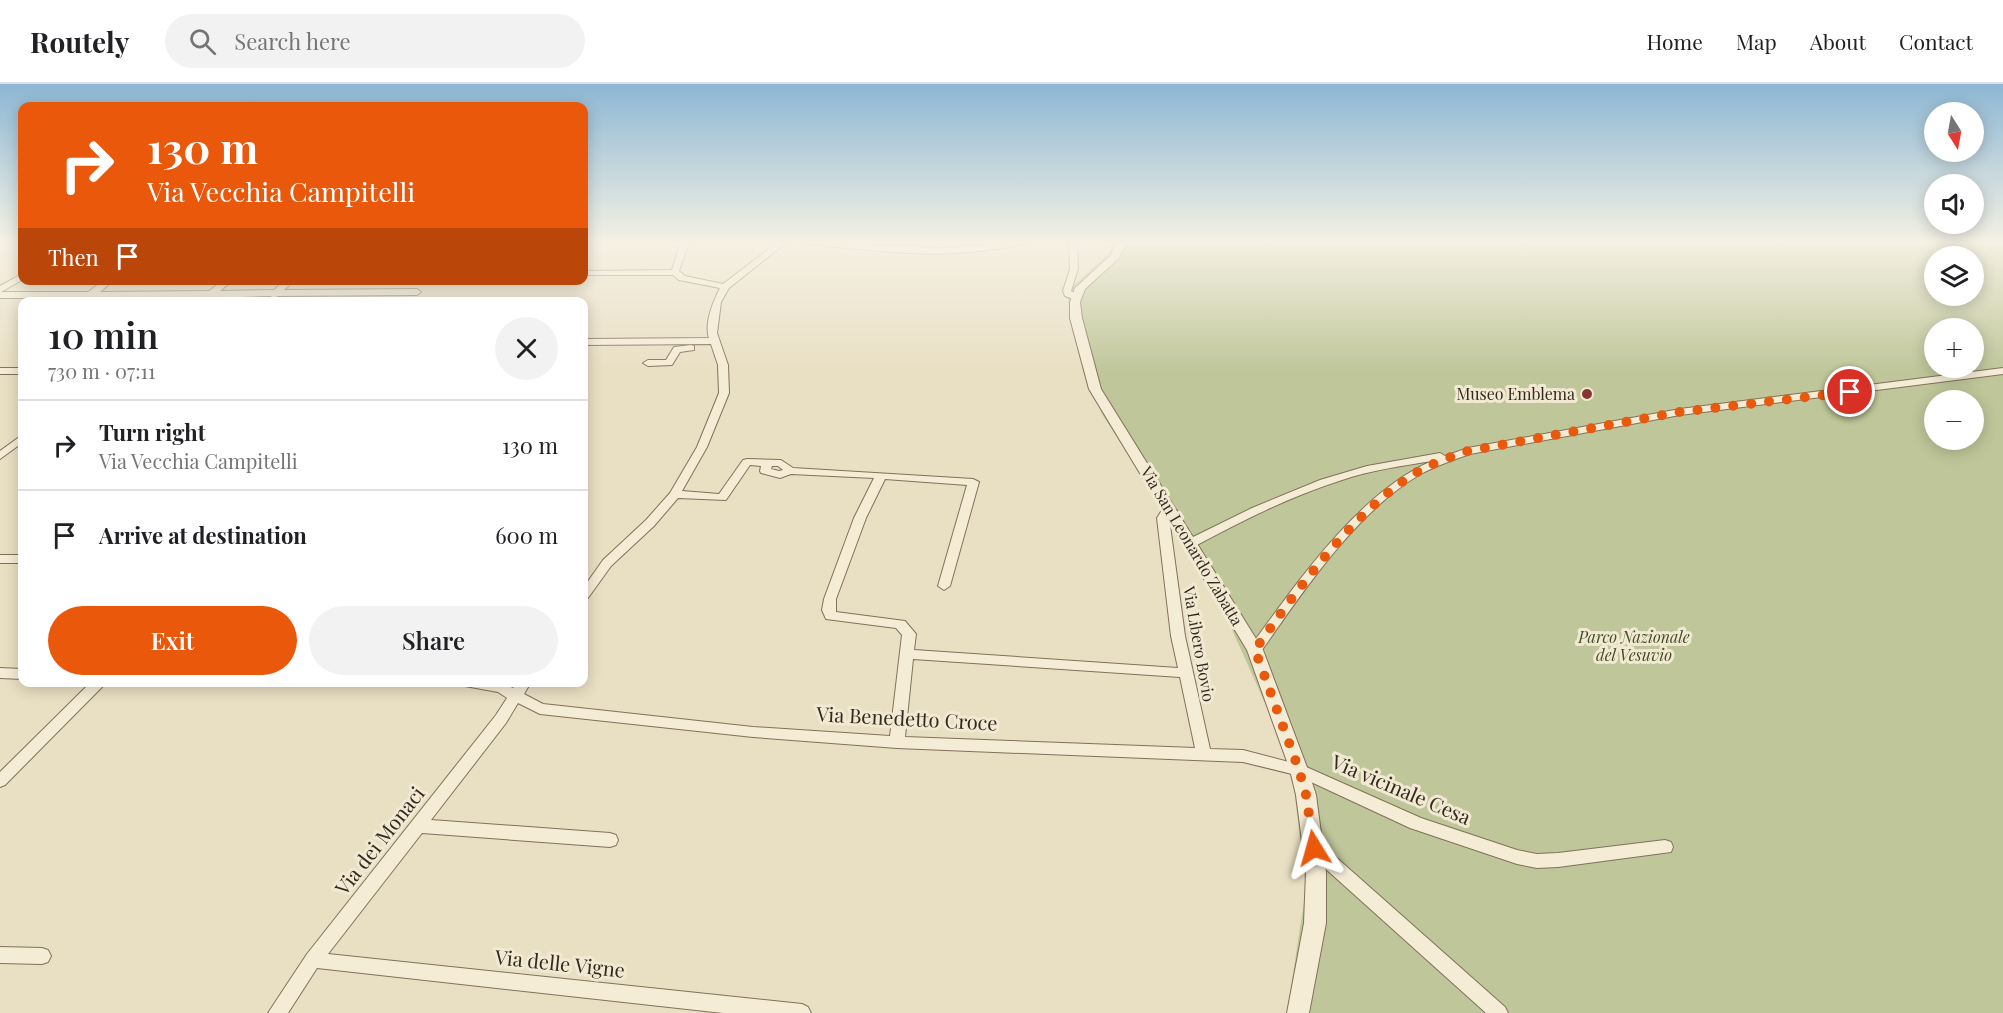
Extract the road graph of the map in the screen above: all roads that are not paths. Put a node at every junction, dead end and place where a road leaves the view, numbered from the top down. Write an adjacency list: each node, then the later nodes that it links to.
1 (104, 285): 9 (street)
2 (222, 285): 10 (street)
3 (285, 285): 11 (street)
4 (717, 285): 7 (street)
5 (1069, 285): 15 (street)
6 (1083, 285): 15 (street)
7 (725, 287): 17 (street)
8 (417, 292): 11 (street)
9 (91, 294): 10 (street); 12 (street)
10 (212, 294): 11 (street); 13 (street)
11 (276, 294): 14 (street)
12 (0, 295)
13 (208, 297)
14 (272, 297)
15 (1076, 297): 28 (street, Via San Leonardo Zabatta)
16 (588, 342): 17 (street)
17 (715, 344): 18 (street); 27 (street)
18 (648, 363)
19 (0, 371): 20 (street)
20 (17, 371): 22 (street)
21 (2003, 372): 24 (street)
22 (0, 381)
23 (18, 443): 25 (street)
24 (1468, 451): 29 (street); 34 (street)
25 (0, 456)
26 (882, 475): 32 (street)
27 (675, 494): 33 (street); 35 (street)
28 (1171, 511): 29 (street, Via San Leonardo Zabatta); 37 (street, Via Libero Bovio)
29 (1191, 543): 34 (street, Via San Leonardo Zabatta)
30 (0, 559): 31 (street)
31 (18, 559)
32 (944, 586)
33 (588, 589)
34 (1255, 650): 44 (street, Via San Leonardo Zabatta)
35 (907, 654): 37 (street); 42 (street)
36 (0, 673): 38 (street)
37 (1186, 673): 43 (street, Via Libero Bovio)
38 (18, 674)
39 (95, 687): 45 (street)
40 (496, 687): 41 (street, Via Benedetto Croce)
41 (520, 689): 42 (street, Via Benedetto Croce); 46 (street, Via dei Monaci)
42 (897, 742): 43 (street, Via Benedetto Croce)
43 (1203, 752): 44 (street, Via Benedetto Croce)
44 (1299, 770): 48 (street, Via vicinale Cesa); 49 (street, Via San Leonardo Zabatta)
45 (0, 781)
46 (420, 826): 47 (street); 52 (street, Via dei Monaci)
47 (610, 840)
48 (1665, 847)
49 (1314, 848): 55 (street, Via San Leonardo Zabatta); 56 (street)
50 (0, 955): 51 (street)
51 (42, 956)
52 (313, 960): 53 (street, Via dei Monaci); 54 (street, Via delle Vigne)
53 (277, 1013)
54 (802, 1013)
55 (1298, 1013)
56 (1500, 1013)

